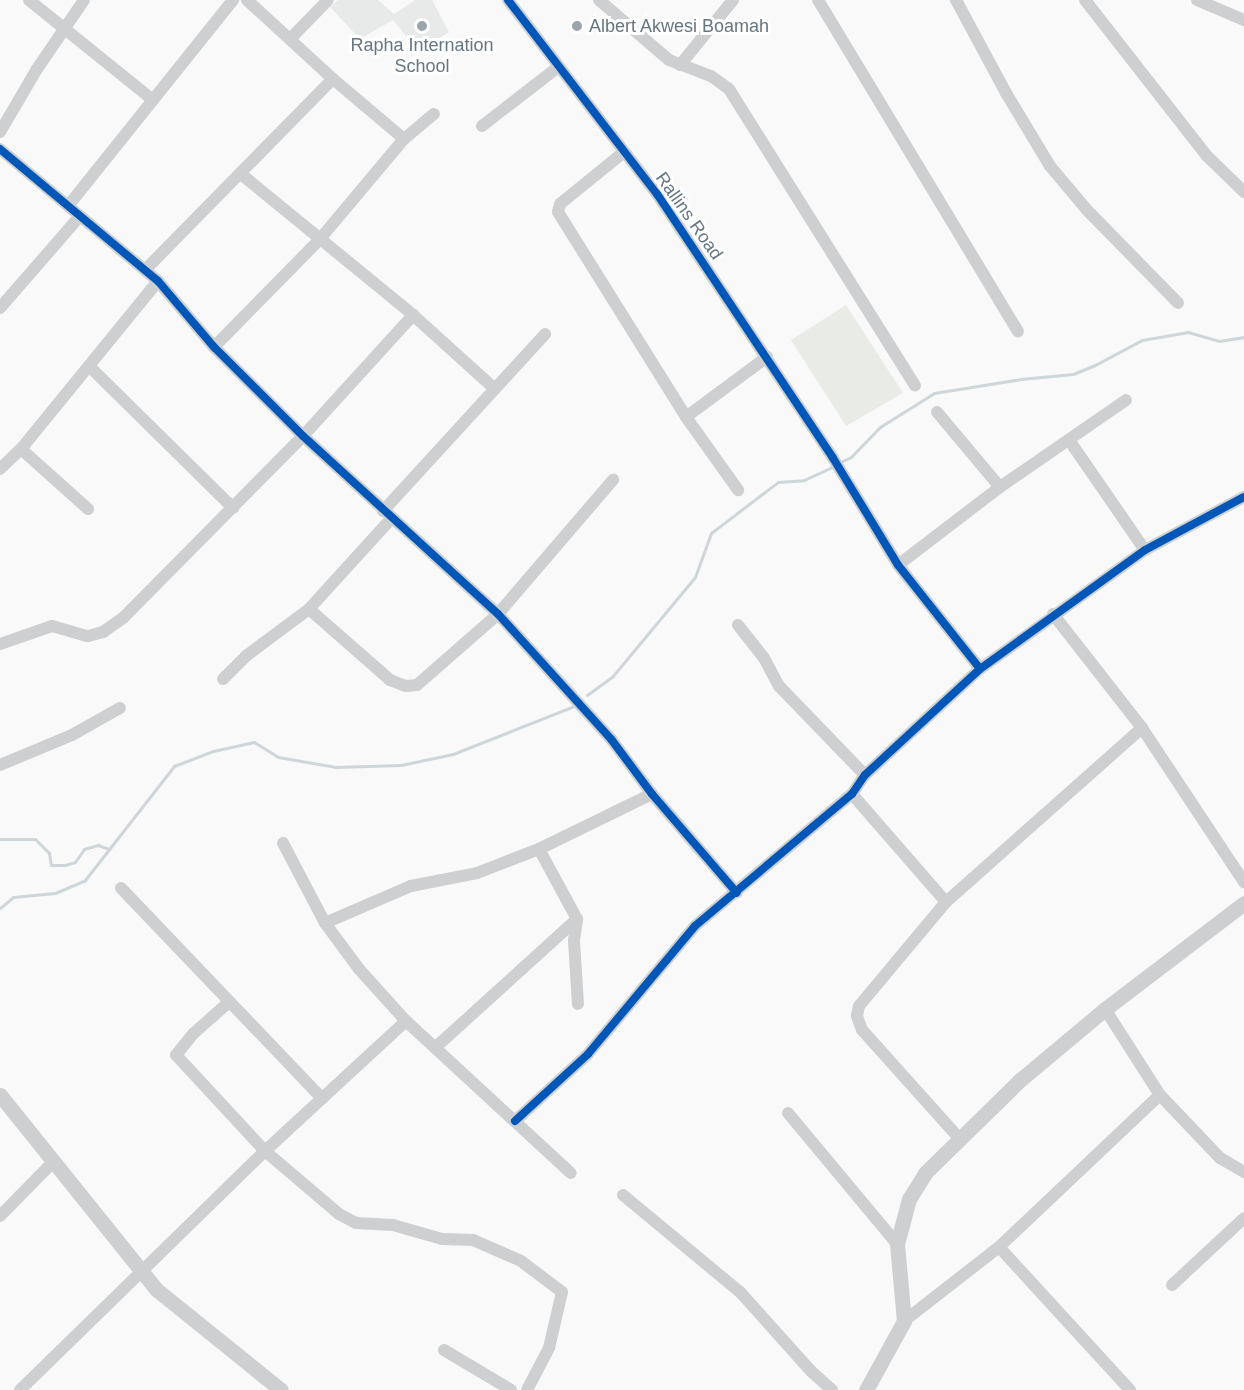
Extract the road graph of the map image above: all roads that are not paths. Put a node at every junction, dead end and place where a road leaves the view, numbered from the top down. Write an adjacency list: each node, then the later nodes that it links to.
1 (29, 0): 14 (street)
2 (84, 0): 14 (street)
3 (233, 0): 19 (street)
4 (247, 0): 15 (street)
5 (328, 0): 15 (street)
6 (508, 0): 17 (street, Rallins Road)
7 (599, 0): 16 (street)
8 (733, 0): 16 (street)
9 (818, 0): 36 (street)
10 (956, 0): 33 (street)
11 (1085, 0): 27 (street)
12 (1197, 0): 13 (street)
13 (1244, 20)
14 (63, 28): 19 (street); 22 (street)
15 (290, 39): 18 (street)
16 (680, 65): 41 (street)
17 (558, 67): 21 (street); 25 (street, Rallins Road)
18 (333, 79): 23 (street); 26 (street)
19 (153, 100): 28 (street)
20 (434, 114): 23 (street)
21 (482, 126)
22 (0, 132)
23 (404, 139): 30 (street)
24 (0, 149): 28 (street)
25 (624, 152): 39 (street, Rallins Road); 45 (street)
26 (241, 174): 30 (street); 31 (street)
27 (1244, 192)
28 (68, 206): 29 (street)
29 (80, 216): 31 (street); 34 (street)
30 (320, 239): 35 (street); 38 (street)
31 (145, 270): 32 (street)
32 (158, 281): 38 (street); 40 (street)
33 (1178, 303)
34 (0, 308)
35 (413, 315): 42 (street); 46 (street)
36 (1018, 331)
37 (545, 334): 42 (street)
38 (214, 346): 46 (street)
39 (767, 357): 45 (street); 58 (street, Rallins Road)
40 (90, 367): 48 (street); 54 (street)
41 (915, 386)
42 (495, 389): 56 (street)
43 (1126, 400): 47 (street)
44 (937, 412): 51 (street)
45 (686, 417): 52 (street)
46 (303, 436): 54 (street); 56 (street)
47 (1069, 440): 51 (street); 57 (street)
48 (21, 449): 49 (street); 55 (street)
49 (0, 469)
50 (613, 480): 60 (street)
51 (1000, 487): 58 (street)
52 (738, 490)
53 (1244, 497): 57 (street)
54 (233, 508): 63 (street)
55 (88, 509)
56 (387, 515): 59 (street); 60 (street)
57 (1144, 550): 61 (street)
58 (898, 565): 64 (street, Rallins Road)
59 (309, 609): 60 (street); 65 (street)
60 (498, 614): 71 (street)
61 (1053, 614): 64 (street); 67 (street)
62 (738, 625): 69 (street)
63 (0, 644)
64 (980, 669): 69 (street)
65 (223, 679)
66 (120, 708): 68 (street)
67 (1142, 728): 74 (street); 77 (street)
68 (0, 765)
69 (865, 775): 70 (street)
70 (852, 794): 76 (street); 77 (street)
71 (652, 795): 73 (street); 76 (street)
72 (283, 843): 80 (street)
73 (539, 849): 79 (street); 80 (street)
74 (1244, 882)
75 (121, 888): 81 (street)
76 (737, 893): 90 (street)
77 (946, 902): 91 (street)
78 (1244, 903): 83 (street)
79 (577, 919): 82 (street); 85 (street)
80 (325, 923): 84 (street)
81 (229, 1002): 88 (street); 92 (street)
82 (578, 1004)
83 (1105, 1009): 87 (street); 91 (street)
84 (406, 1021): 85 (street); 88 (street)
85 (437, 1046): 90 (street)
86 (0, 1095): 93 (street)
87 (1160, 1095): 94 (street); 100 (street)
88 (322, 1098): 92 (street)
89 (788, 1113): 99 (street)
90 (515, 1121): 95 (street)
91 (958, 1138): 99 (street)
92 (265, 1151): 101 (street); 108 (street)
93 (53, 1162): 97 (street); 101 (street)
94 (1244, 1172)
95 (571, 1173)
96 (623, 1195): 109 (street)
97 (0, 1216)
98 (1244, 1218): 102 (street)
99 (897, 1244): 103 (street)
100 (999, 1247): 103 (street); 111 (street)
101 (141, 1272): 105 (street); 106 (street)
102 (1172, 1285)
103 (904, 1321): 110 (street)
104 (444, 1350): 107 (street)
105 (20, 1390)
106 (281, 1390)
107 (511, 1390)
108 (527, 1390)
109 (832, 1390)
110 (866, 1390)
111 (1130, 1390)

